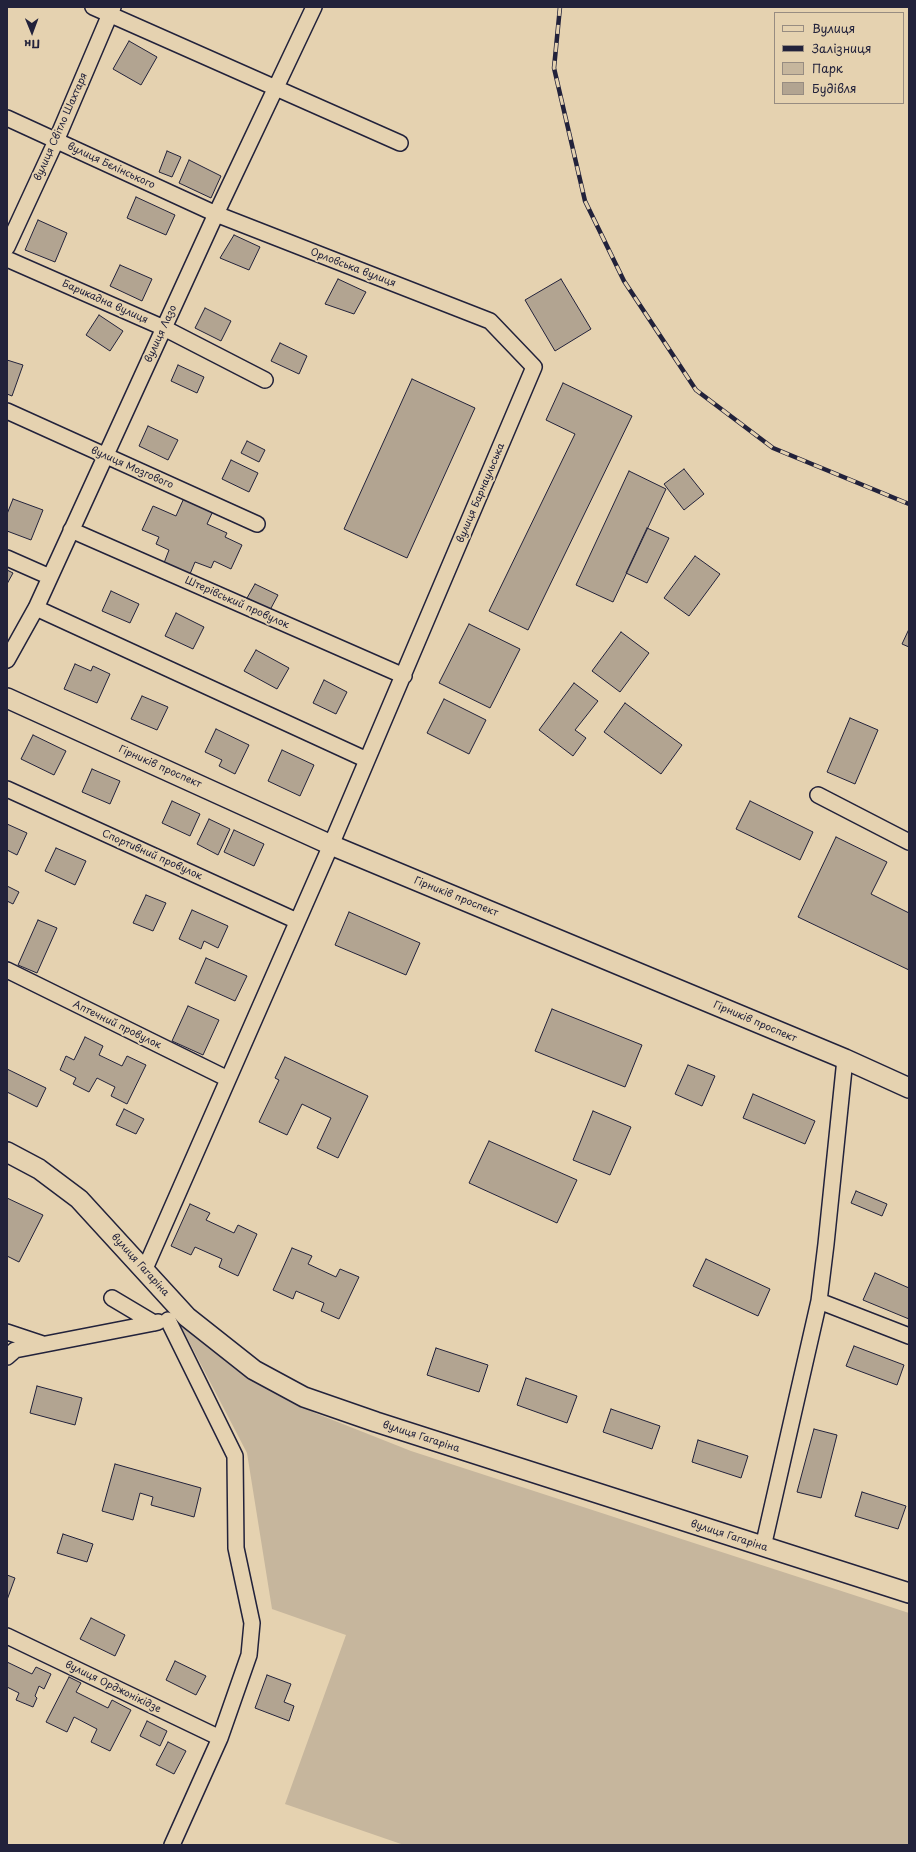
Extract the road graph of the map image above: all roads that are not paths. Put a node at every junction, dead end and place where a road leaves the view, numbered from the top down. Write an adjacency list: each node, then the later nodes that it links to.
1 (93, 7): 3 (street)
2 (314, 7): 4 (street, вулиця Лазо)
3 (112, 11): 4 (street); 6 (street, вулиця Світло Шахтаря)
4 (275, 88): 7 (street); 8 (street, вулиця Лазо)
5 (7, 118): 6 (street, вулиця Бєлінського)
6 (56, 141): 8 (street, вулиця Бєлінського); 9 (street, вулиця Світло Шахтаря)
7 (400, 144)
8 (216, 214): 11 (street, Орловська вулиця); 12 (street, вулиця Лазо)
9 (7, 246)
10 (7, 259): 12 (street, Барикадна вулиця)
11 (490, 321): 22 (street, вулиця Барнаульська)
12 (164, 328): 13 (street, Барикадна вулиця); 15 (street, вулиця Лазо)
13 (265, 380)
14 (7, 410): 15 (street, вулиця Мозгового)
15 (105, 456): 16 (street, вулиця Мозгового); 17 (street, вулиця Лазо)
16 (257, 524)
17 (71, 530): 19 (street, вулиця Лазо); 22 (street, Штерівський провулок)
18 (7, 558): 19 (street)
19 (50, 577): 20 (street, вулиця Лазо)
20 (36, 608): 21 (street, вулиця Лазо); 24 (street)
21 (7, 660)
22 (404, 676): 24 (street)
23 (7, 698): 28 (main road, Гірників проспект)
24 (367, 760): 28 (street)
25 (7, 789): 29 (street, Спортивний провулок)
26 (818, 795): 27 (street)
27 (909, 842)
28 (332, 845): 29 (street); 31 (main road, Гірників проспект)
29 (297, 921): 32 (street)
30 (7, 970): 32 (street, Аптечний провулок)
31 (844, 1059): 33 (main road, Гірників проспект); 37 (street)
32 (228, 1079): 35 (street)
33 (909, 1088)
34 (7, 1152): 35 (main road, вулиця Гагаріна)
35 (144, 1271): 38 (main road, вулиця Гагаріна)
36 (112, 1298): 39 (street)
37 (819, 1301): 41 (street); 44 (street)
38 (187, 1317): 39 (street); 44 (main road, вулиця Гагаріна)
39 (161, 1322): 42 (street); 47 (street)
40 (7, 1332): 42 (street)
41 (909, 1336)
42 (44, 1344): 43 (street)
43 (7, 1357)
44 (763, 1547): 45 (main road, вулиця Гагаріна)
45 (909, 1592)
46 (7, 1636): 47 (street, вулиця Орджонікідзе)
47 (220, 1738): 48 (street)
48 (172, 1845)

